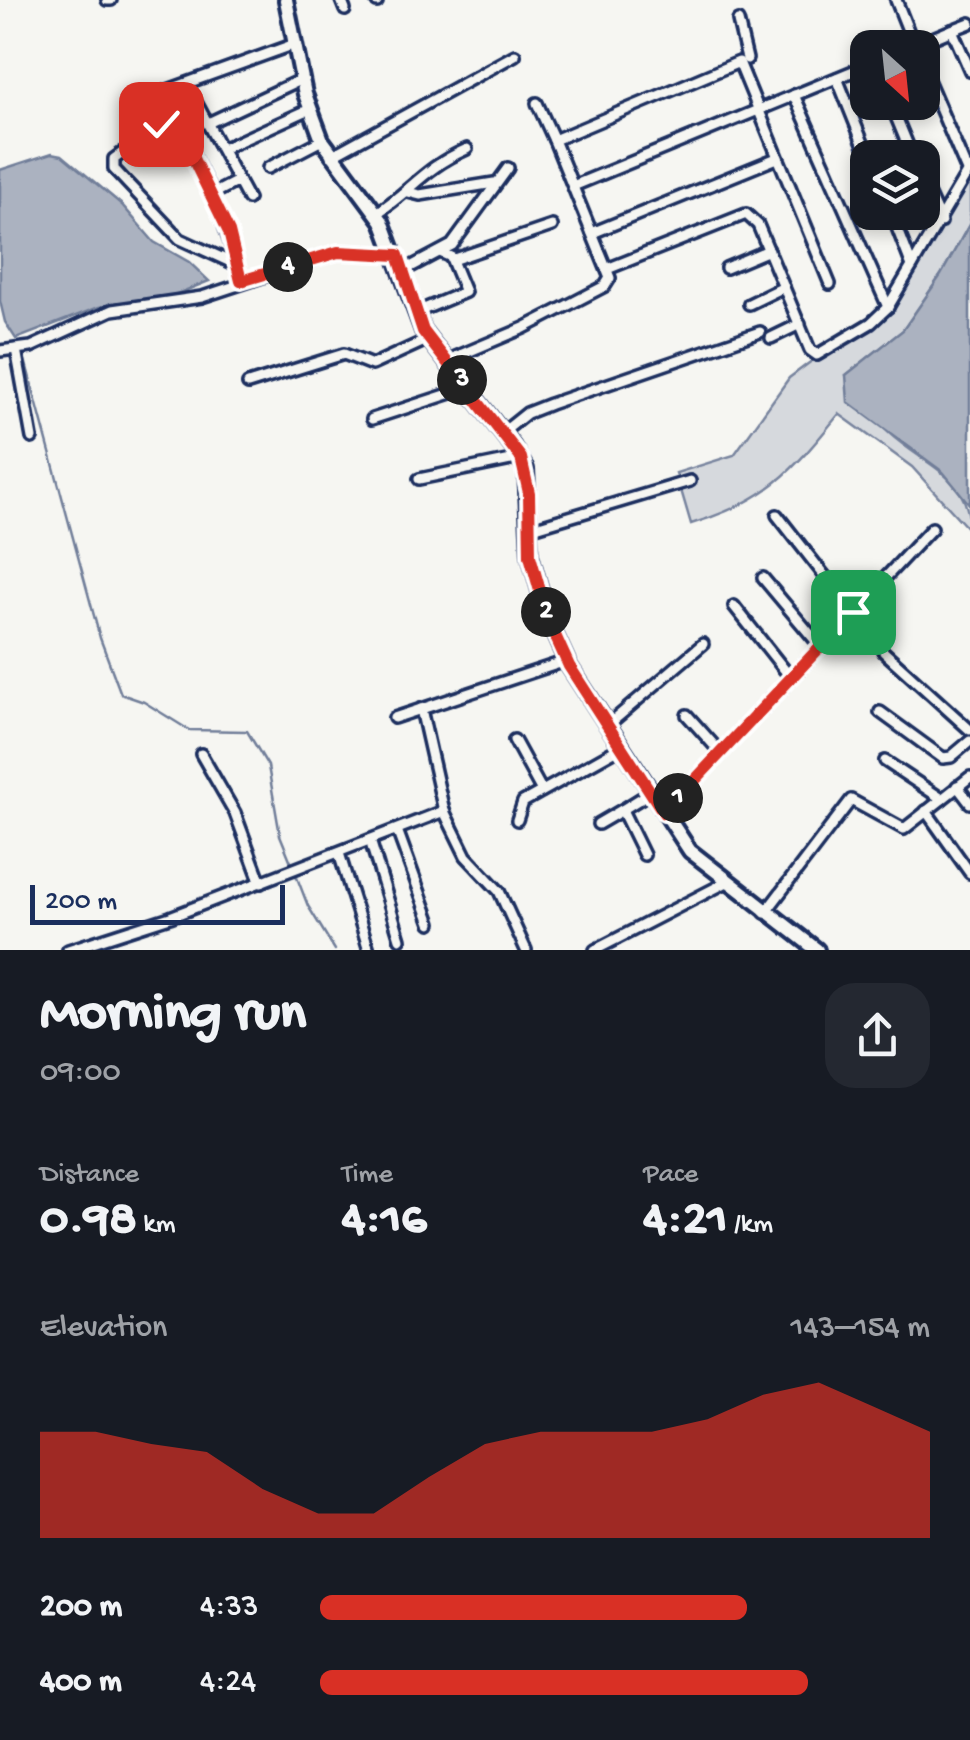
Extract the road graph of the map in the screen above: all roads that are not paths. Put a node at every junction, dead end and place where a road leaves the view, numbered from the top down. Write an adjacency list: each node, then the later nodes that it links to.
1 (286, 0): 8 (street)
2 (896, 0): 5 (street)
3 (738, 21): 10 (street)
4 (970, 23): 6 (street)
5 (907, 30)
6 (952, 30): 7 (street); 11 (street)
7 (940, 35)
8 (295, 44): 14 (street); 15 (street)
9 (515, 55): 28 (street)
10 (747, 59)
11 (970, 68)
12 (850, 73): 13 (street)
13 (837, 78): 16 (street); 25 (street)
14 (302, 80): 20 (street); 22 (street)
15 (165, 91)
16 (794, 96): 21 (street); 58 (street)
17 (537, 102): 24 (street)
18 (197, 104): 22 (street)
19 (940, 107): 32 (street)
20 (310, 109): 23 (street); 26 (street)
21 (758, 110): 24 (street); 29 (street); 35 (street)
22 (208, 123): 26 (street)
23 (322, 140): 28 (street); 30 (street)
24 (554, 140): 35 (street)
25 (862, 140)
26 (222, 149): 33 (street)
27 (467, 149): 36 (street)
28 (331, 156): 39 (street)
29 (777, 158): 44 (street); 55 (street)
30 (268, 168)
31 (508, 168): 34 (street)
32 (968, 170): 40 (street)
33 (238, 180): 37 (street); 38 (street)
34 (494, 183): 36 (street); 46 (street)
35 (573, 186): 44 (street)
36 (408, 192): 39 (street)
37 (211, 195): 49 (street); 49 (street)
38 (248, 199)
39 (377, 213): 47 (street)
40 (940, 222)
41 (552, 226): 48 (street)
42 (898, 230): 50 (street)
43 (935, 230): 50 (street)
44 (592, 233): 52 (street)
45 (768, 250): 51 (street); 52 (street); 56 (street)
46 (440, 252): 48 (street); 53 (street)
47 (398, 255): 53 (street); 54 (street)
48 (451, 258): 59 (street)
49 (237, 265): 54 (street)
50 (912, 266): 58 (street)
51 (726, 268)
52 (607, 269): 66 (street)
53 (403, 271): 59 (street)
54 (241, 281): 64 (street)
55 (830, 284)
56 (784, 288): 57 (street); 60 (street)
57 (749, 304)
58 (888, 307): 60 (street)
59 (417, 312): 63 (street)
60 (800, 324): 62 (street)
61 (760, 332): 70 (street)
62 (771, 338)
63 (429, 339): 66 (street); 67 (street)
64 (16, 349): 65 (street); 71 (street)
65 (0, 351)
66 (446, 361): 68 (street)
67 (248, 384)
68 (467, 388): 69 (street); 70 (street)
69 (372, 419)
70 (502, 432): 72 (street)
71 (32, 438)
72 (521, 458): 73 (street); 77 (street)
73 (419, 479)
74 (690, 481): 77 (street)
75 (778, 514): 80 (street)
76 (932, 528): 80 (street)
77 (530, 529): 84 (street)
78 (763, 578): 82 (street)
79 (734, 606): 85 (street)
80 (853, 612): 82 (street)
81 (702, 644): 90 (street)
82 (820, 647): 85 (street)
83 (884, 652): 91 (street)
84 (566, 661): 86 (street); 90 (street)
85 (791, 678): 95 (street)
86 (421, 709): 89 (street); 105 (street)
87 (880, 712): 93 (street)
88 (687, 715): 95 (street)
89 (394, 718)
90 (608, 724): 94 (street)
91 (970, 730)
92 (514, 740): 100 (street)
93 (970, 741)
94 (623, 746): 100 (street); 101 (street)
95 (721, 753): 107 (street)
96 (201, 754): 116 (street)
97 (885, 761): 102 (street)
98 (970, 777): 99 (street)
99 (957, 786): 102 (street); 103 (street)
100 (542, 791): 108 (street)
101 (651, 792): 104 (street); 107 (street)
102 (942, 799): 106 (street)
103 (970, 803)
104 (622, 810): 109 (street); 113 (street)
105 (444, 811): 110 (street); 124 (street)
106 (926, 811): 114 (street); 118 (street)
107 (664, 813): 117 (street)
108 (517, 820)
109 (598, 824)
110 (397, 830): 111 (street); 119 (street)
111 (370, 840): 112 (street); 120 (street)
112 (339, 852): 116 (street); 123 (street)
113 (644, 855)
114 (966, 856): 115 (street)
115 (970, 872)
116 (261, 882): 122 (street)
117 (727, 882): 118 (street); 121 (street)
118 (765, 913): 126 (street)
119 (431, 922)
120 (400, 939)
121 (610, 946): 125 (street)
122 (68, 950)
123 (369, 950)
124 (526, 950)
125 (595, 950)
126 (817, 950)

